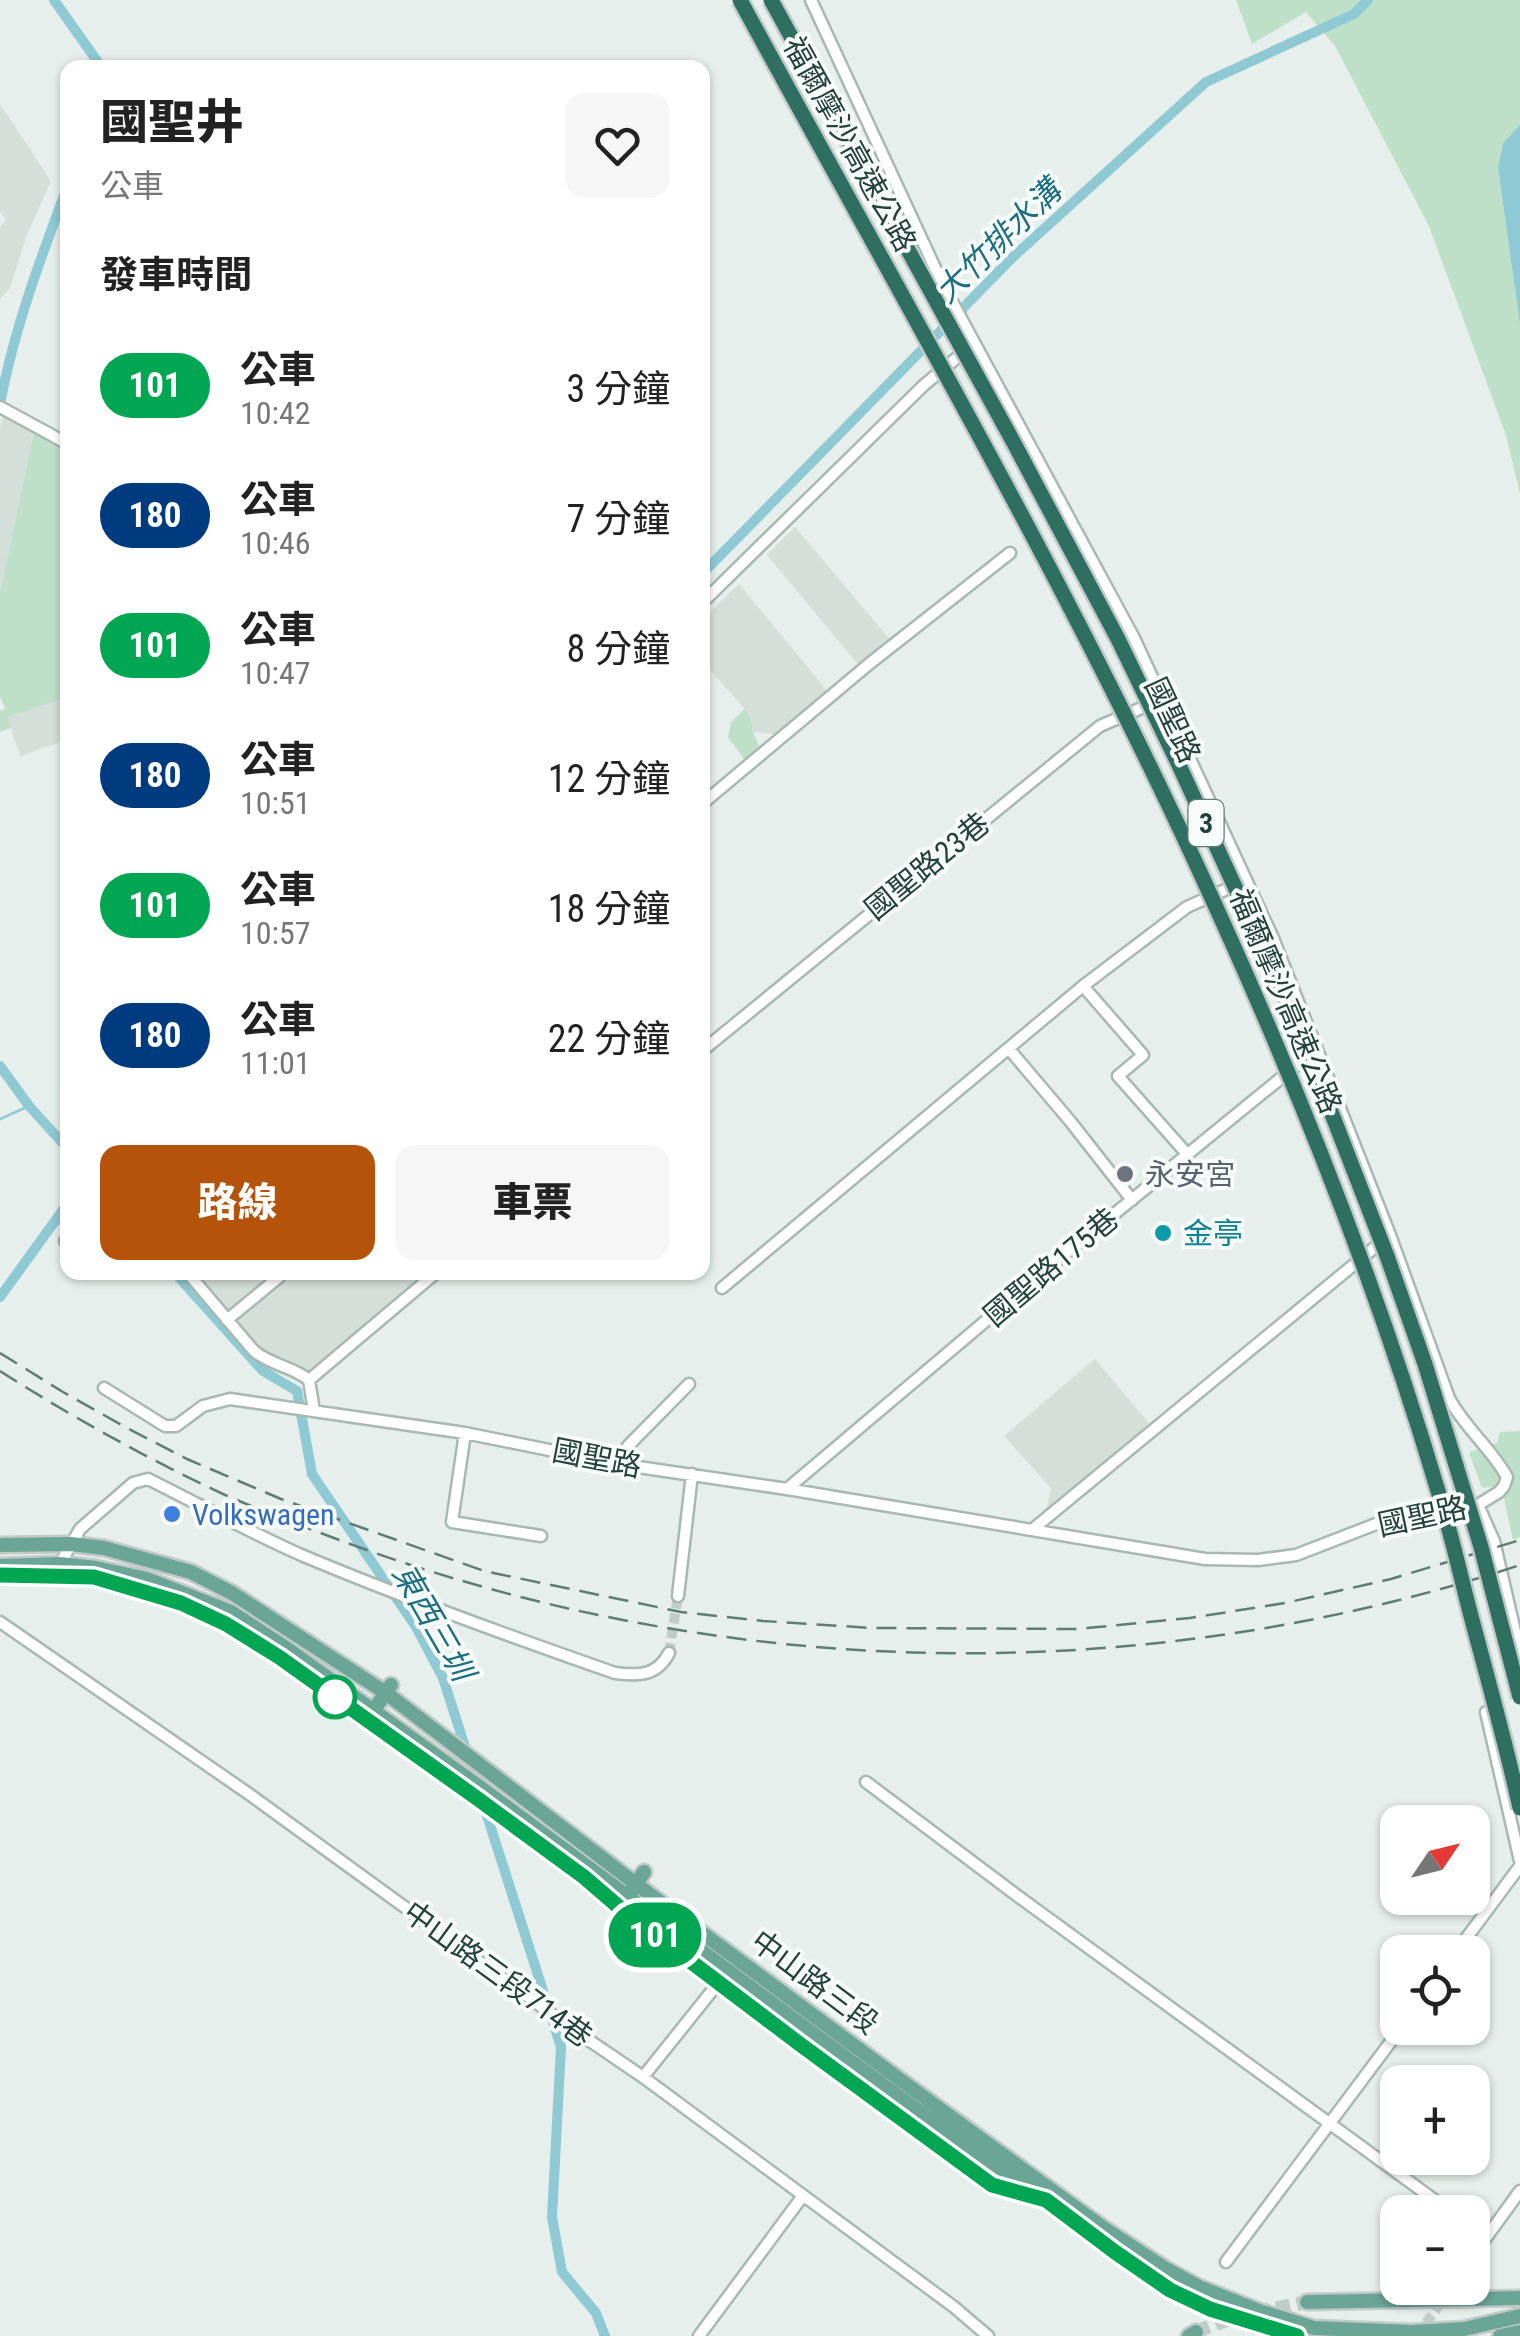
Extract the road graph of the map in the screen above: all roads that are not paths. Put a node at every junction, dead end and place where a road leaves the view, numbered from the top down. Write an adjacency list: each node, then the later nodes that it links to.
1 (740, 0): 48 (highway, 福爾摩沙高速公路 / 3, bridge)
2 (771, 0): 44 (highway, 福爾摩沙高速公路 / 3, bridge)
3 (811, 0): 4 (street, 國聖路)
4 (973, 344): 8 (street); 9 (street, 國聖路)
5 (0, 407): 6 (street)
6 (60, 440)
7 (1010, 552): 10 (street)
8 (710, 594)
9 (1163, 698): 11 (street, 國聖路); 13 (street, 國聖路23巷)
10 (710, 797)
11 (1246, 880): 12 (street); 14 (street, 國聖路)
12 (1083, 986): 15 (street); 16 (street)
13 (710, 1044)
14 (1318, 1048): 16 (street, 國聖路175巷); 18 (street, 國聖路)
15 (1009, 1049): 17 (street); 22 (street)
16 (1187, 1154): 17 (street, 國聖路175巷)
17 (1132, 1200): 31 (street, 國聖路175巷)
18 (1390, 1235): 32 (street, 國聖路); 33 (street)
19 (194, 1280): 23 (street)
20 (275, 1280): 23 (street)
21 (428, 1280): 24 (street)
22 (722, 1288)
23 (227, 1320): 24 (street)
24 (309, 1380): 27 (street)
25 (690, 1384): 29 (street)
26 (104, 1388): 27 (street, 國聖路)
27 (314, 1411): 28 (street, 國聖路)
28 (465, 1433): 29 (street, 國聖路); 34 (street)
29 (618, 1464): 30 (street, 國聖路)
30 (692, 1474): 31 (street, 國聖路); 39 (street)
31 (787, 1489): 33 (street, 國聖路)
32 (1478, 1505): 33 (street, 國聖路); 42 (street)
33 (1032, 1529)
34 (541, 1536)
35 (70, 1544): 36 (main road, 中山路三段); 38 (street); 41 (street); 43 (main road, 中山路三段)
36 (0, 1545)
37 (0, 1566): 38 (main road, 中山路三段)
38 (59, 1570): 46 (main road, 中山路三段)
39 (678, 1596)
40 (0, 1622): 54 (street, 中山路三段714巷)
41 (669, 1653)
42 (1520, 1654)
43 (388, 1689): 46 (main road); 50 (main road, 中山路三段)
44 (1520, 1698)
45 (1486, 1712): 49 (street)
46 (370, 1716): 50 (main road, 中山路三段)
47 (866, 1782): 55 (street)
48 (1520, 1808)
49 (1520, 1864): 51 (street)
50 (632, 1890): 63 (main road, 中山路三段); 67 (main road, 中山路三段)
51 (1468, 1935)
52 (719, 1982): 54 (street)
53 (1388, 2045): 55 (street)
54 (643, 2077): 58 (street, 中山路三段714巷)
55 (1330, 2124): 57 (street); 60 (street)
56 (1520, 2192): 59 (street)
57 (1428, 2195)
58 (802, 2196): 65 (street); 66 (street, 中山路三段714巷)
59 (1490, 2233)
60 (1226, 2262)
61 (1520, 2298): 62 (main road)
62 (1307, 2302)
63 (1520, 2316)
64 (1520, 2333): 68 (main road); 69 (main road)
65 (698, 2336)
66 (988, 2336)
67 (1297, 2336)
68 (1500, 2336)
69 (1512, 2336)

